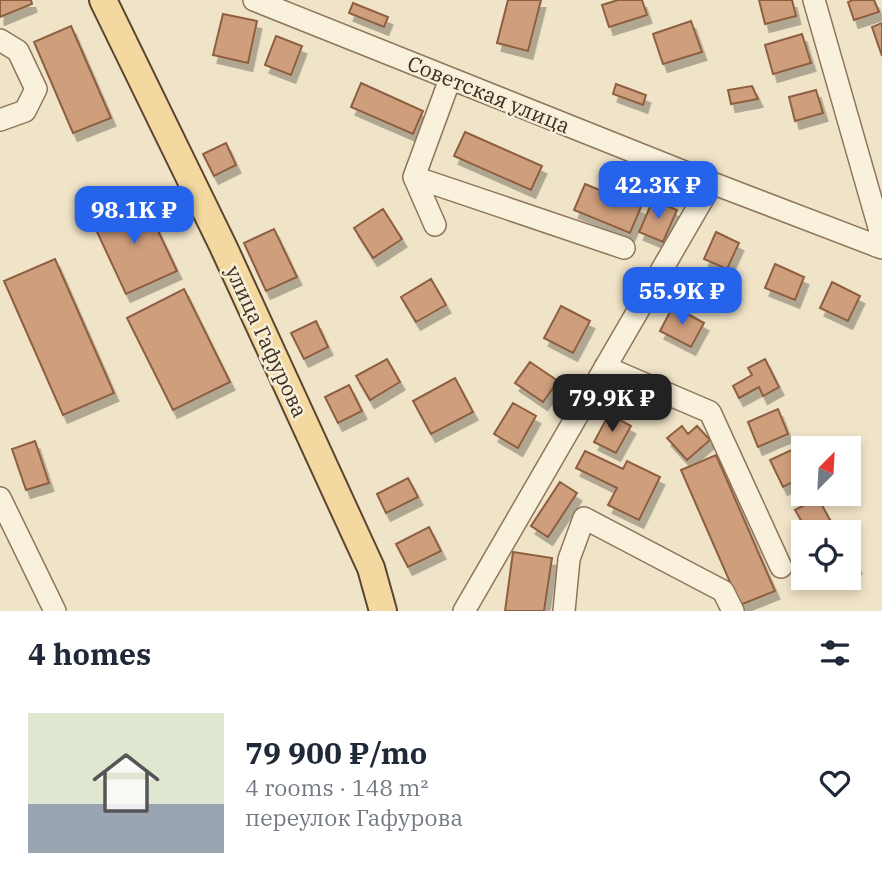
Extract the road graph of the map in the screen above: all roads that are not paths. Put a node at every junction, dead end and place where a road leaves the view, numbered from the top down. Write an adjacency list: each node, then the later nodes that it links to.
1 (103, 0): 16 (main road, улица Гафурова)
2 (254, 0): 5 (street, Советская улица)
3 (814, 0): 10 (street)
4 (0, 40): 6 (street)
5 (450, 79): 7 (street); 8 (street, Советская улица)
6 (0, 120)
7 (414, 177): 9 (street); 11 (street)
8 (712, 183): 10 (street, Советская улица); 12 (street)
9 (435, 225)
10 (879, 247)
11 (624, 248)
12 (606, 367): 14 (street); 17 (street)
13 (0, 498): 15 (street)
14 (781, 567)
15 (55, 611)
16 (383, 611)
17 (464, 611)
18 (564, 611): 19 (street)
19 (733, 611)

